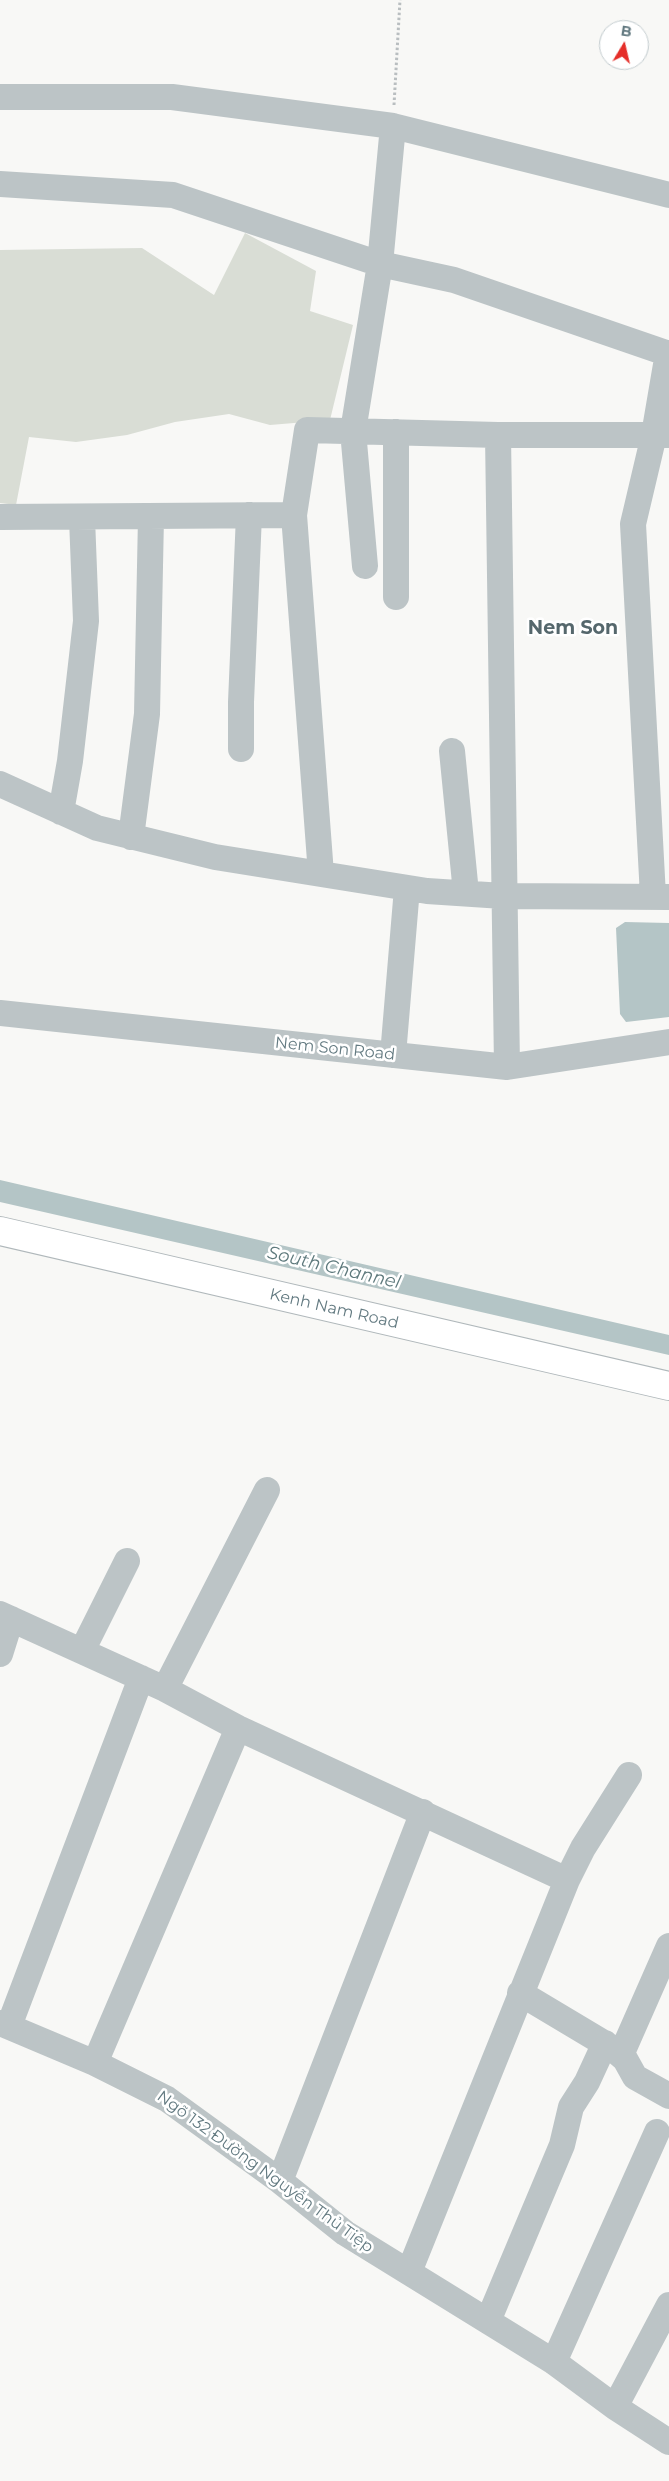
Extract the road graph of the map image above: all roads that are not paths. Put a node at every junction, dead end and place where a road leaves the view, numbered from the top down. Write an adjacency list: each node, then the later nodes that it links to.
1 (0, 97): 2 (street)
2 (393, 126): 4 (street); 5 (street)
3 (0, 184): 5 (street)
4 (669, 195)
5 (380, 264): 6 (street); 7 (street)
6 (668, 353): 10 (street)
7 (353, 431): 8 (street); 12 (street); 16 (street)
8 (396, 432): 9 (street); 17 (street)
9 (498, 435): 10 (street); 26 (street)
10 (661, 435): 27 (street)
11 (249, 515): 12 (street); 13 (street); 18 (street)
12 (294, 515): 23 (street)
13 (151, 516): 15 (street); 22 (street)
14 (0, 517): 15 (street)
15 (82, 518): 21 (street)
16 (365, 566)
17 (396, 597)
18 (241, 749)
19 (452, 751): 25 (street)
20 (0, 784): 21 (street)
21 (61, 812): 22 (street)
22 (131, 837): 23 (street)
23 (321, 874): 24 (street)
24 (407, 888): 25 (street); 30 (street)
25 (466, 893): 26 (street)
26 (503, 896): 27 (street); 31 (street)
27 (661, 896)
28 (0, 1014): 30 (street, Nem Son Road)
29 (669, 1042): 31 (street, Nem Son Road)
30 (393, 1055): 31 (street, Nem Son Road)
31 (506, 1067)
32 (0, 1231): 33 (main road, Kenh Nam Road)
33 (669, 1386)
34 (267, 1490): 40 (street)
35 (127, 1560): 37 (street)
36 (5, 1617): 37 (street); 38 (street)
37 (82, 1652): 39 (street)
38 (0, 1654)
39 (141, 1678): 40 (street); 47 (street)
40 (165, 1689): 41 (street)
41 (238, 1728): 43 (street); 49 (street)
42 (629, 1775): 44 (street)
43 (423, 1812): 44 (street); 52 (street)
44 (567, 1880): 46 (street)
45 (669, 1946): 48 (street)
46 (520, 1993): 48 (street); 53 (street)
47 (4, 2025): 49 (street, Ngõ 132 Đường Nguyễn Thủ Tiệp)
48 (613, 2049): 50 (street); 55 (street)
49 (95, 2063): 52 (street, Ngõ 132 Đường Nguyễn Thủ Tiệp)
50 (669, 2096)
51 (657, 2132): 56 (street)
52 (280, 2181): 53 (street, Ngõ 132 Đường Nguyễn Thủ Tiệp)
53 (409, 2272): 55 (street, Ngõ 132 Đường Nguyễn Thủ Tiệp)
54 (669, 2305): 57 (street)
55 (488, 2321): 56 (street, Ngõ 132 Đường Nguyễn Thủ Tiệp)
56 (554, 2362): 57 (street, Ngõ 132 Đường Nguyễn Thủ Tiệp)
57 (615, 2407): 58 (street, Ngõ 132 Đường Nguyễn Thủ Tiệp)
58 (669, 2442)

